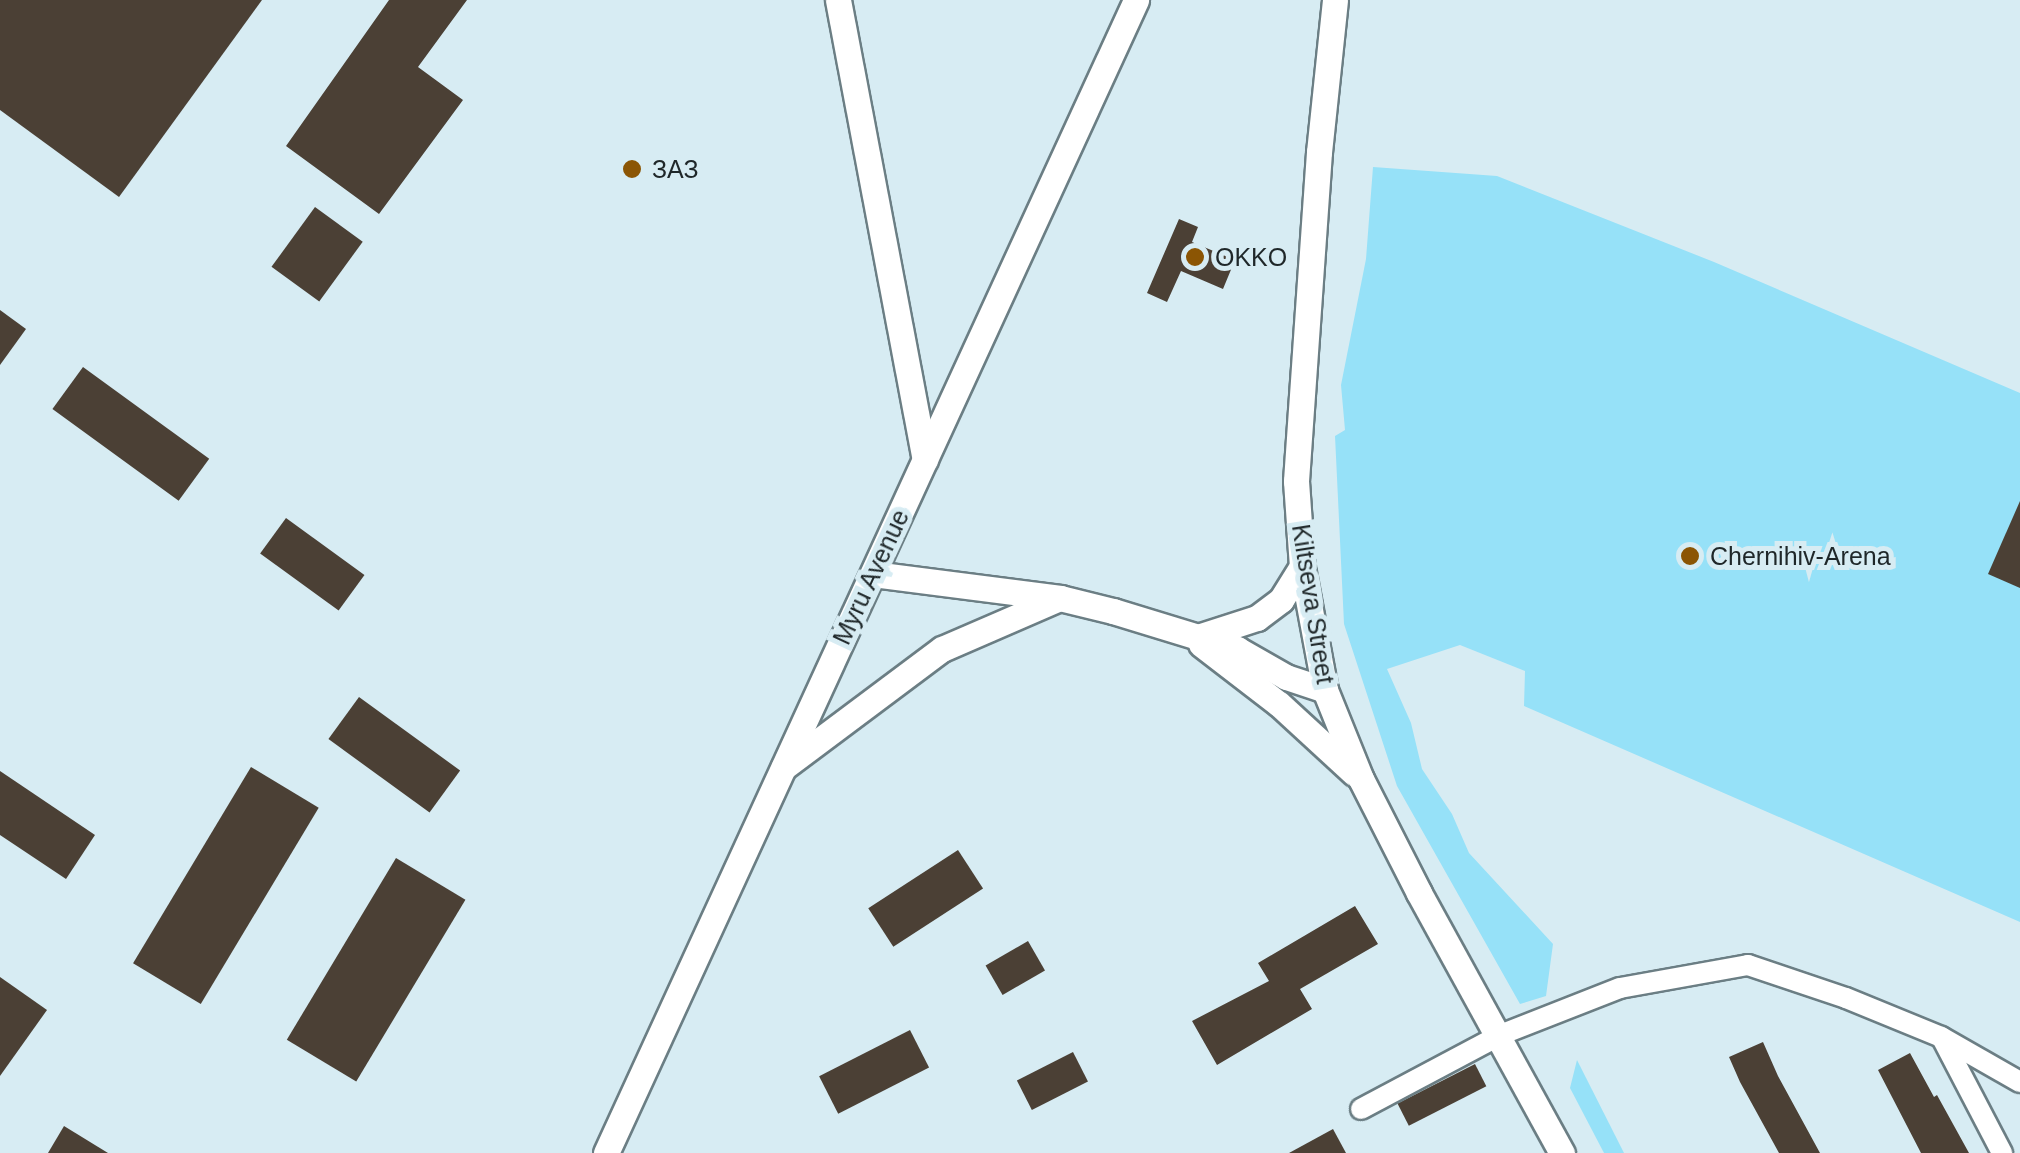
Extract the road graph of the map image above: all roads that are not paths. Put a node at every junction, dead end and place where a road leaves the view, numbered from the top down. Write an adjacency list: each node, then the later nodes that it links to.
1 (838, 0): 4 (main road)
2 (1136, 0): 4 (main road, Myru Avenue)
3 (1335, 0): 5 (main road, Kiltseva Street)
4 (926, 460): 6 (main road, Myru Avenue)
5 (1302, 567): 8 (main road); 9 (main road, Kiltseva Street)
6 (873, 574): 7 (main road); 10 (main road, Myru Avenue)
7 (1060, 598): 8 (main road); 10 (main road)
8 (1194, 638): 9 (main road); 11 (main road)
9 (1326, 690): 11 (main road, Kiltseva Street)
10 (782, 769): 16 (main road, Myru Avenue)
11 (1361, 779): 12 (main road, Kiltseva Street)
12 (1500, 1035): 13 (street); 15 (street); 17 (main road, Kiltseva Street)
13 (1940, 1037): 14 (street); 18 (street)
14 (2020, 1082)
15 (1361, 1109)
16 (606, 1153)
17 (1562, 1153)
18 (2002, 1153)

